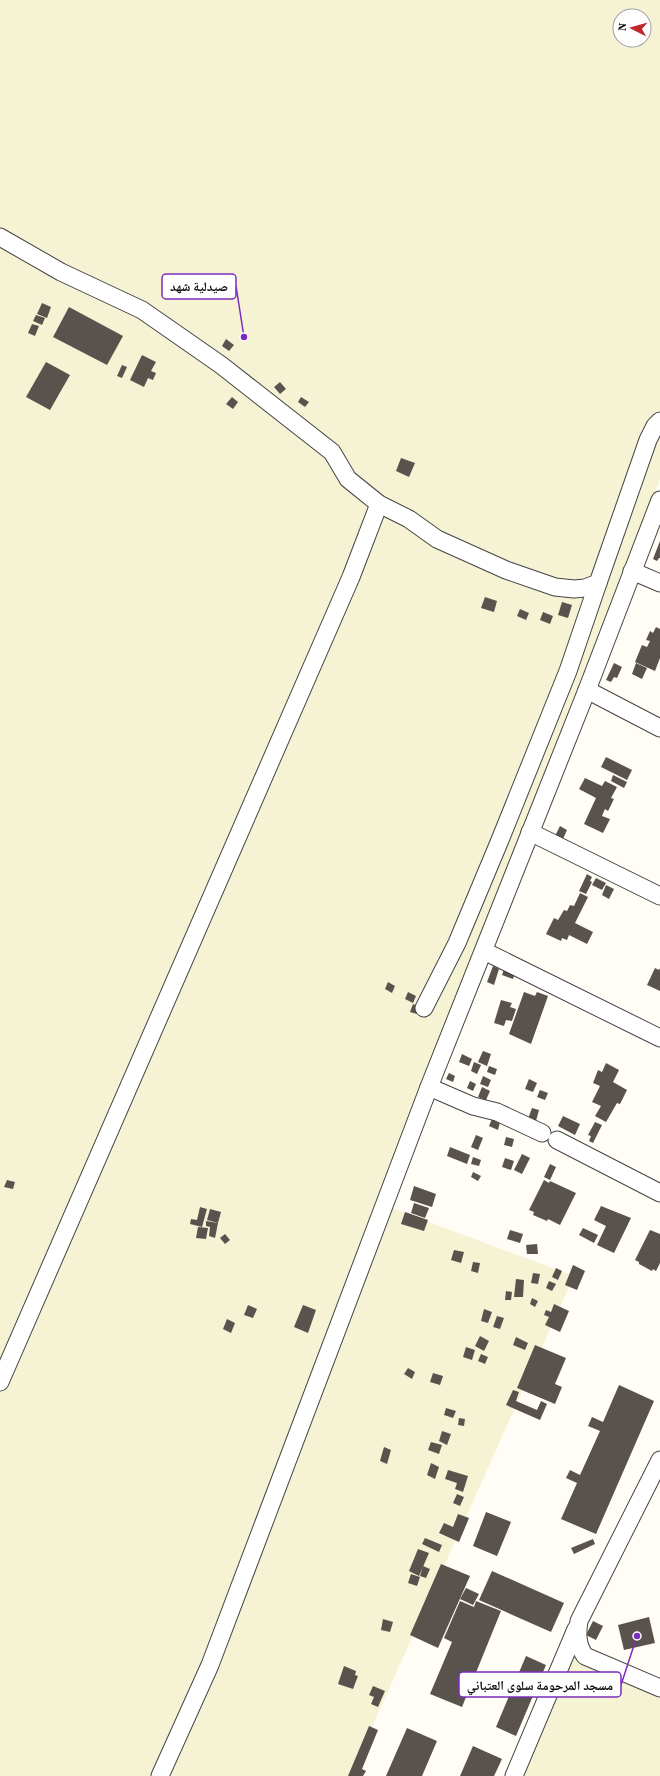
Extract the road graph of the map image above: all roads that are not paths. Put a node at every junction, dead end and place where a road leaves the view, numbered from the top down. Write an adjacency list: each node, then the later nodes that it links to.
1 (0, 238): 4 (street)
2 (660, 421): 6 (street)
3 (660, 500): 5 (street)
4 (379, 504): 6 (street); 19 (street)
5 (632, 571): 7 (street); 8 (street)
6 (598, 583): 13 (street)
7 (660, 583)
8 (587, 690): 9 (street); 10 (street)
9 (660, 728)
10 (530, 832): 11 (street); 12 (street)
11 (660, 896)
12 (484, 951): 14 (street); 15 (street)
13 (424, 1008)
14 (660, 1038)
15 (429, 1087): 16 (street); 23 (street)
16 (542, 1132)
17 (557, 1140): 18 (street)
18 (660, 1193)
19 (0, 1382)
20 (660, 1460): 21 (street)
21 (579, 1621): 22 (street); 24 (street)
22 (660, 1688)
23 (160, 1776)
24 (514, 1776)

